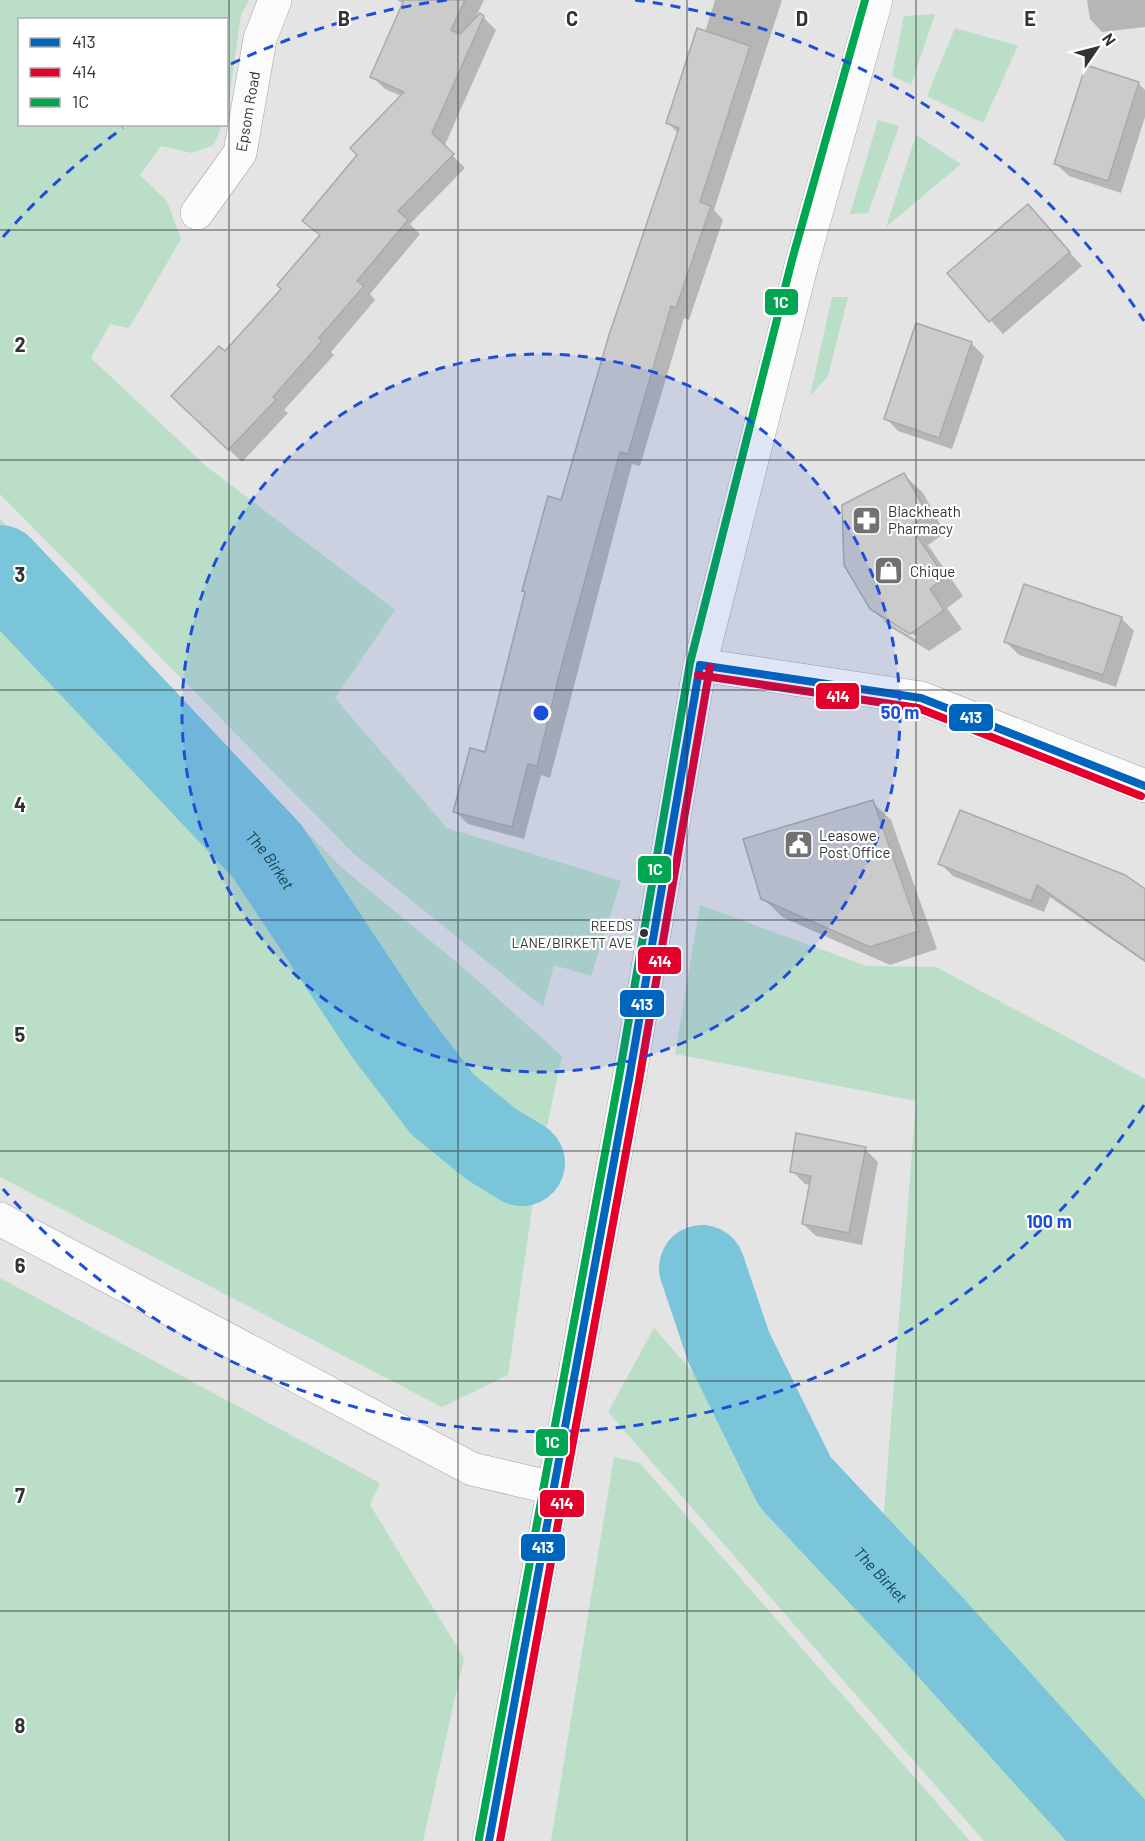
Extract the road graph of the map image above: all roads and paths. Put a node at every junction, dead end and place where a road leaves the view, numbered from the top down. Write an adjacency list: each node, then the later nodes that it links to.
1 (275, 0): 3 (street, Epsom Road)
2 (876, 0): 4 (street)
3 (197, 213)
4 (700, 665): 5 (street); 7 (street)
5 (1145, 786)
6 (0, 1219): 7 (street)
7 (553, 1488): 8 (street)
8 (489, 1841)

